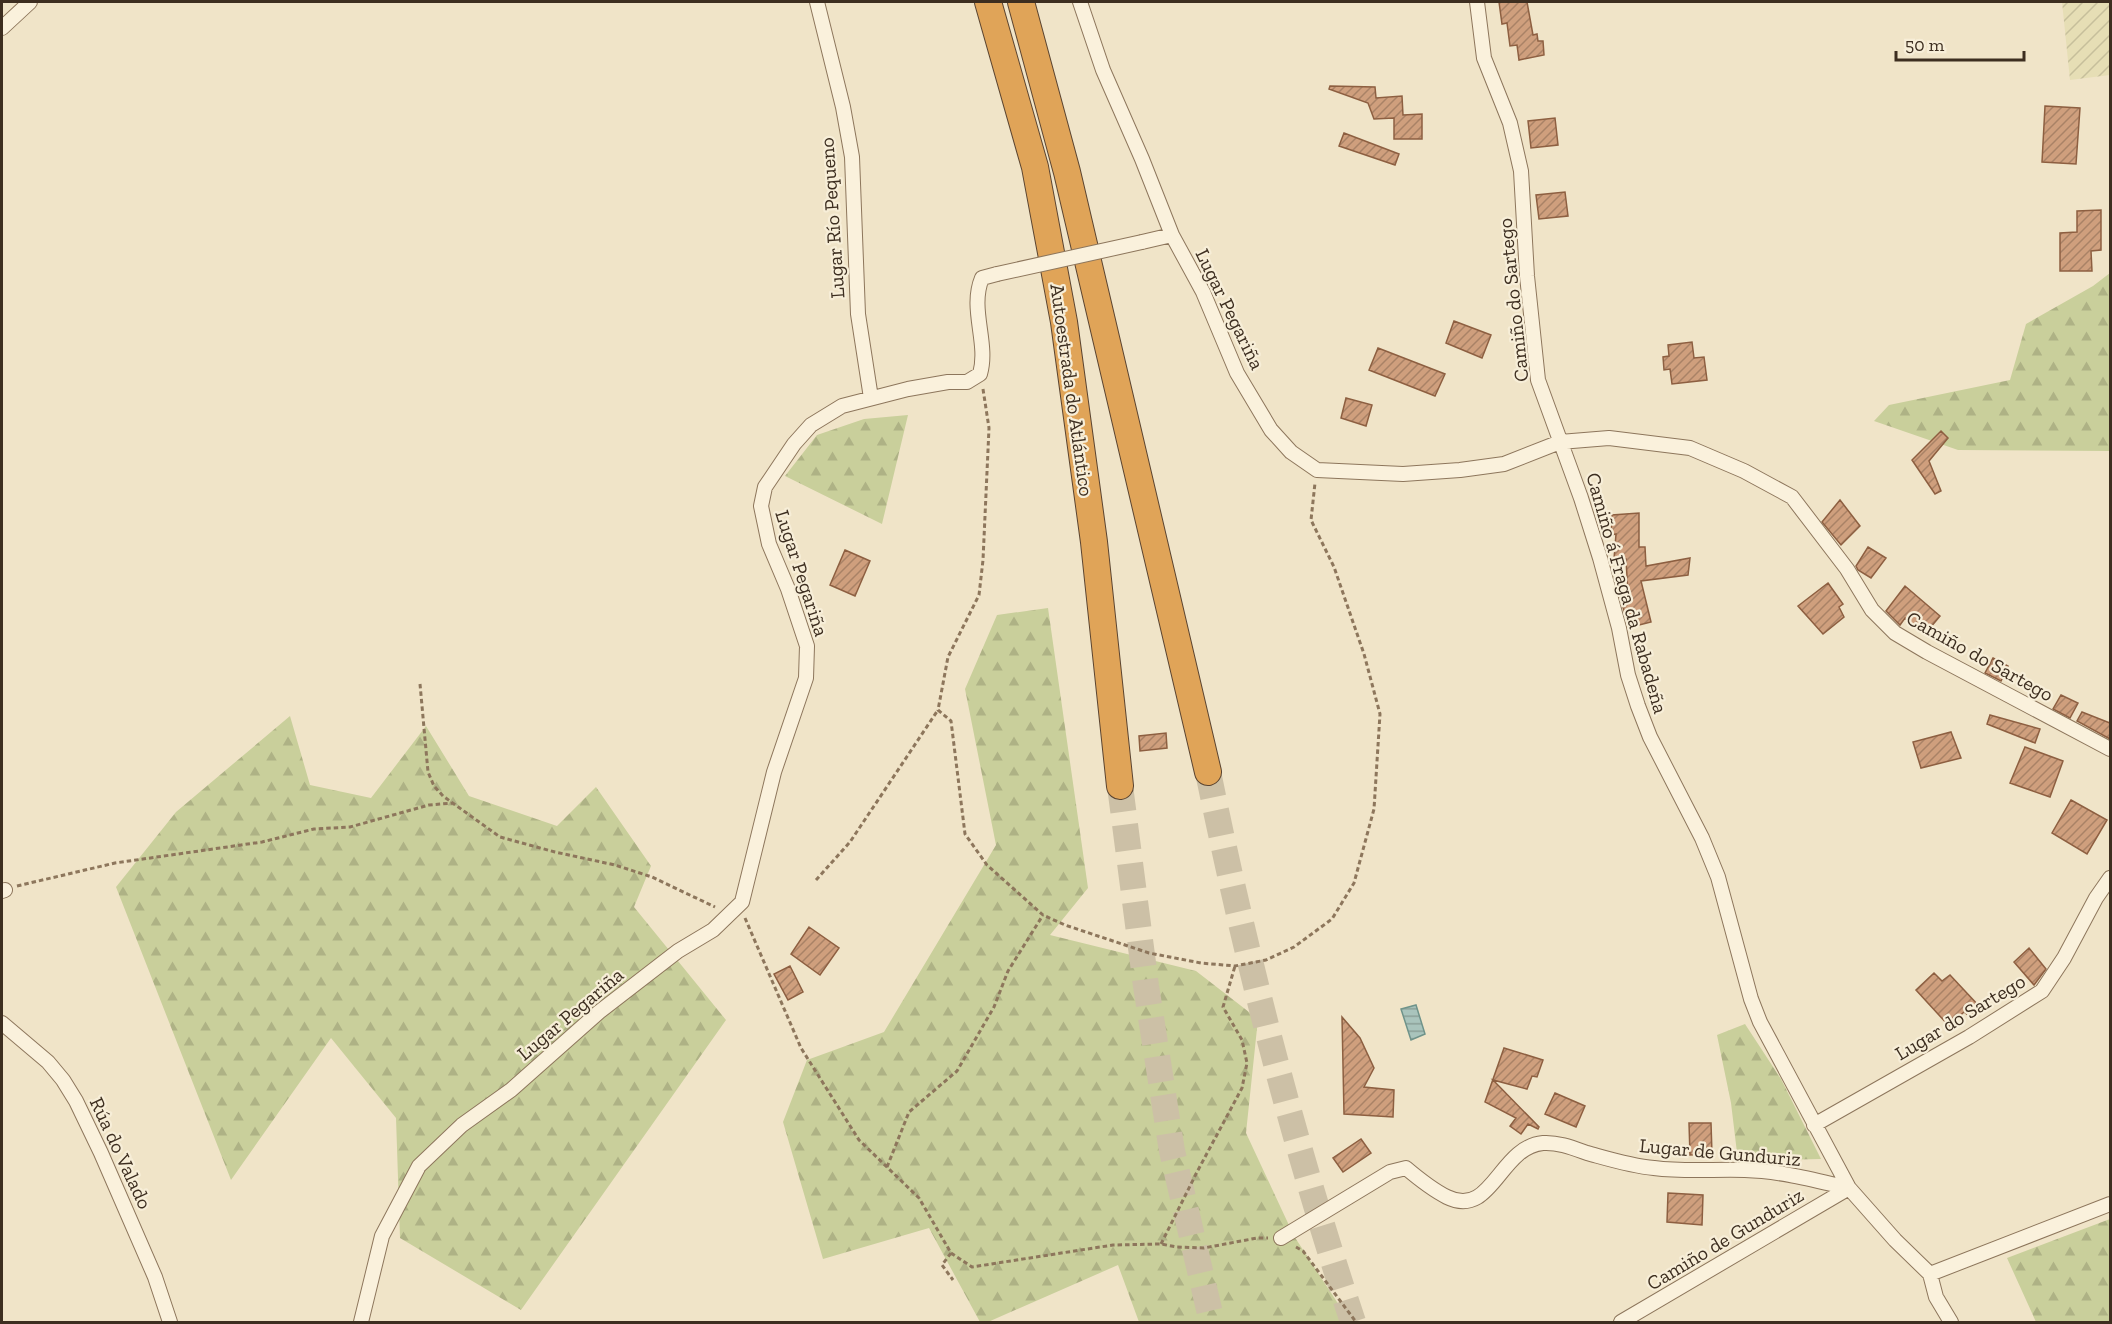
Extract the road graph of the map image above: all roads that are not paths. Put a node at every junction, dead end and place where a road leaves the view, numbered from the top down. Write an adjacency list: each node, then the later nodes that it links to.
1 (30, 2): 7 (street)
2 (817, 2): 9 (street, Lugar Río Pequeno)
3 (988, 2): 13 (highway, Autoestrada do Atlántico)
4 (1021, 2): 12 (highway, Autoestrada do Atlántico)
5 (1080, 2): 8 (street)
6 (1477, 2): 10 (street, Camiño do Sartego)
7 (2, 28)
8 (1172, 235): 9 (street, Lugar Pegariña, bridge); 10 (street, Lugar Pegariña)
9 (872, 398): 22 (street, Lugar Pegariña)
10 (1560, 442): 11 (street, Camiño do Sartego); 16 (street, Camiño á Fraga da Rabadeña)
11 (2110, 749)
12 (1208, 772)
13 (1120, 786)
14 (2110, 878): 16 (street, Lugar do Sartego)
15 (2, 1023): 21 (street, Rúa do Valado)
16 (1814, 1125): 17 (street, Camiño á Fraga da Rabadeña)
17 (1849, 1188): 19 (street, Lugar de Gunduriz); 20 (street, Camiño á Fraga da Rabadeña); 23 (street, Camiño de Gunduriz)
18 (2110, 1204): 20 (street)
19 (1281, 1238)
20 (1930, 1275): 24 (street, Camiño á Fraga da Rabadeña)
21 (170, 1323)
22 (361, 1323)
23 (1621, 1323)
24 (1951, 1323)

